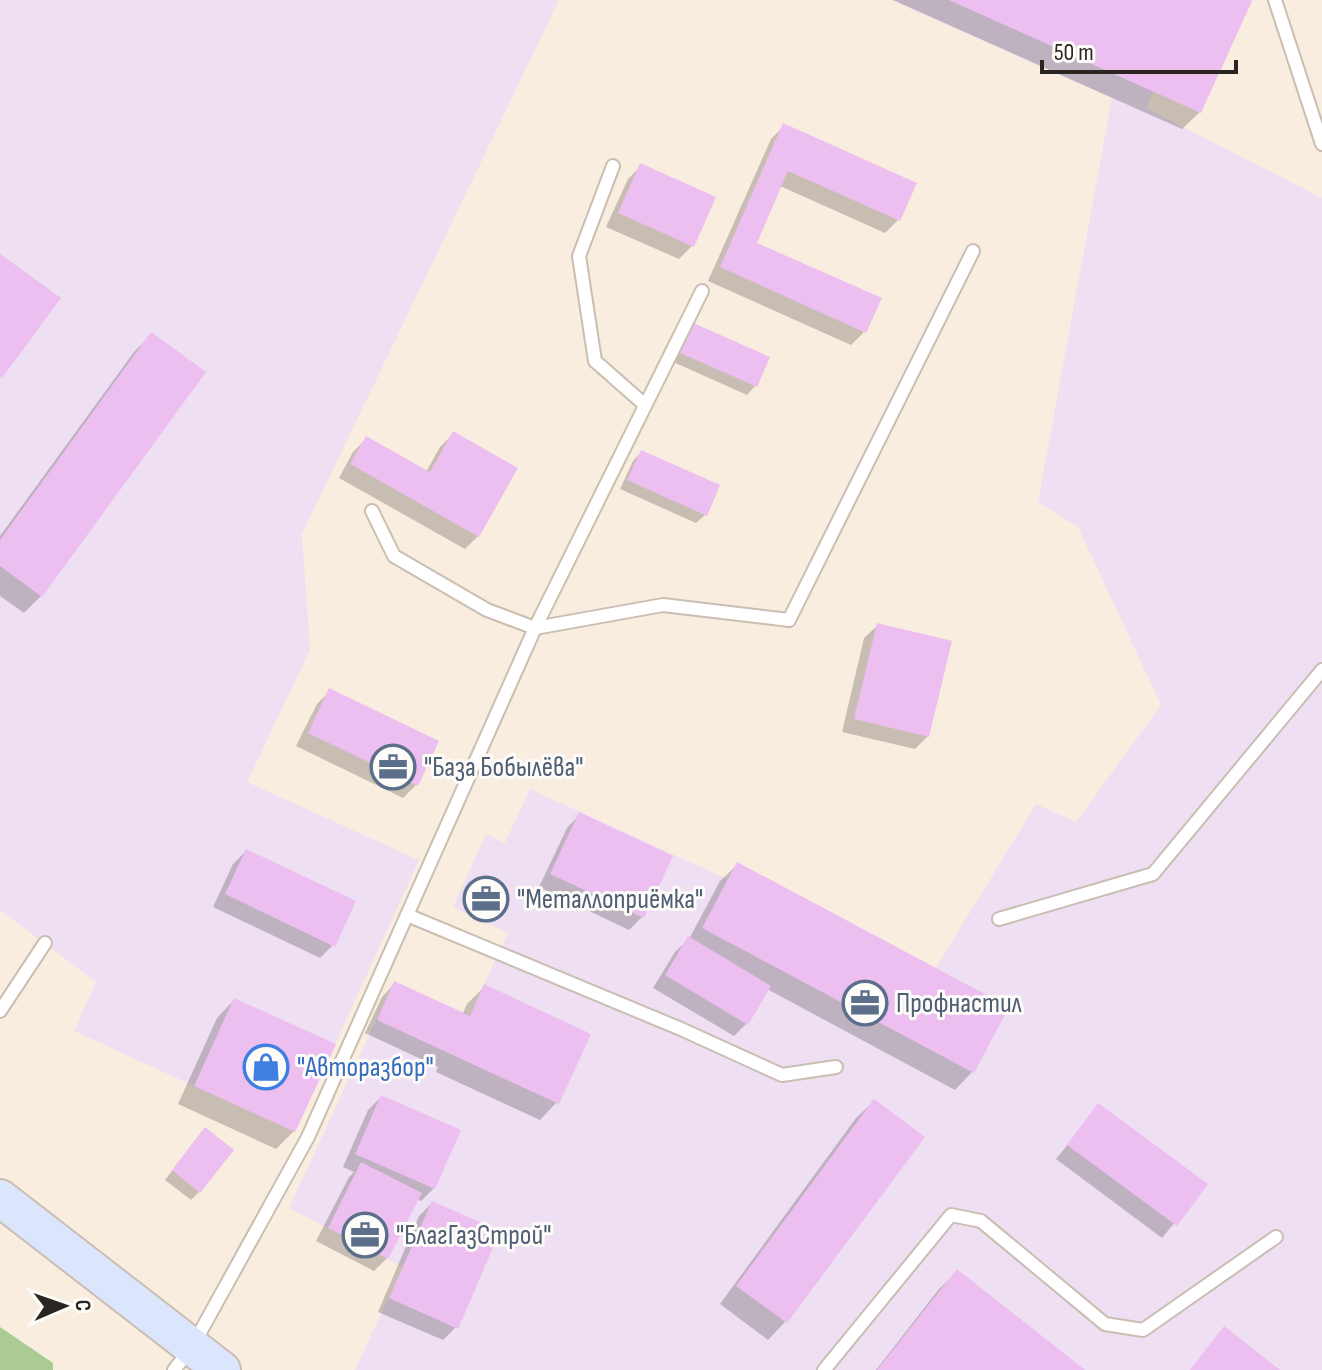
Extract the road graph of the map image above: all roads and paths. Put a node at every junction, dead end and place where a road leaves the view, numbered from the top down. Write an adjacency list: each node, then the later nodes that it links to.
1 (1275, 0): 2 (lane)
2 (1322, 144)
3 (613, 166): 6 (lane)
4 (973, 251): 8 (lane)
5 (702, 291): 6 (lane)
6 (645, 405): 8 (lane)
7 (372, 511): 8 (lane)
8 (535, 628): 10 (lane)
9 (1322, 670): 11 (lane)
10 (407, 915): 14 (lane); 17 (lane)
11 (999, 919)
12 (45, 943): 13 (lane)
13 (0, 1011)
14 (836, 1067)
15 (0, 1198): 17 (main road)
16 (1276, 1237): 19 (lane)
17 (183, 1358): 18 (main road)
18 (222, 1370)
19 (824, 1370)

